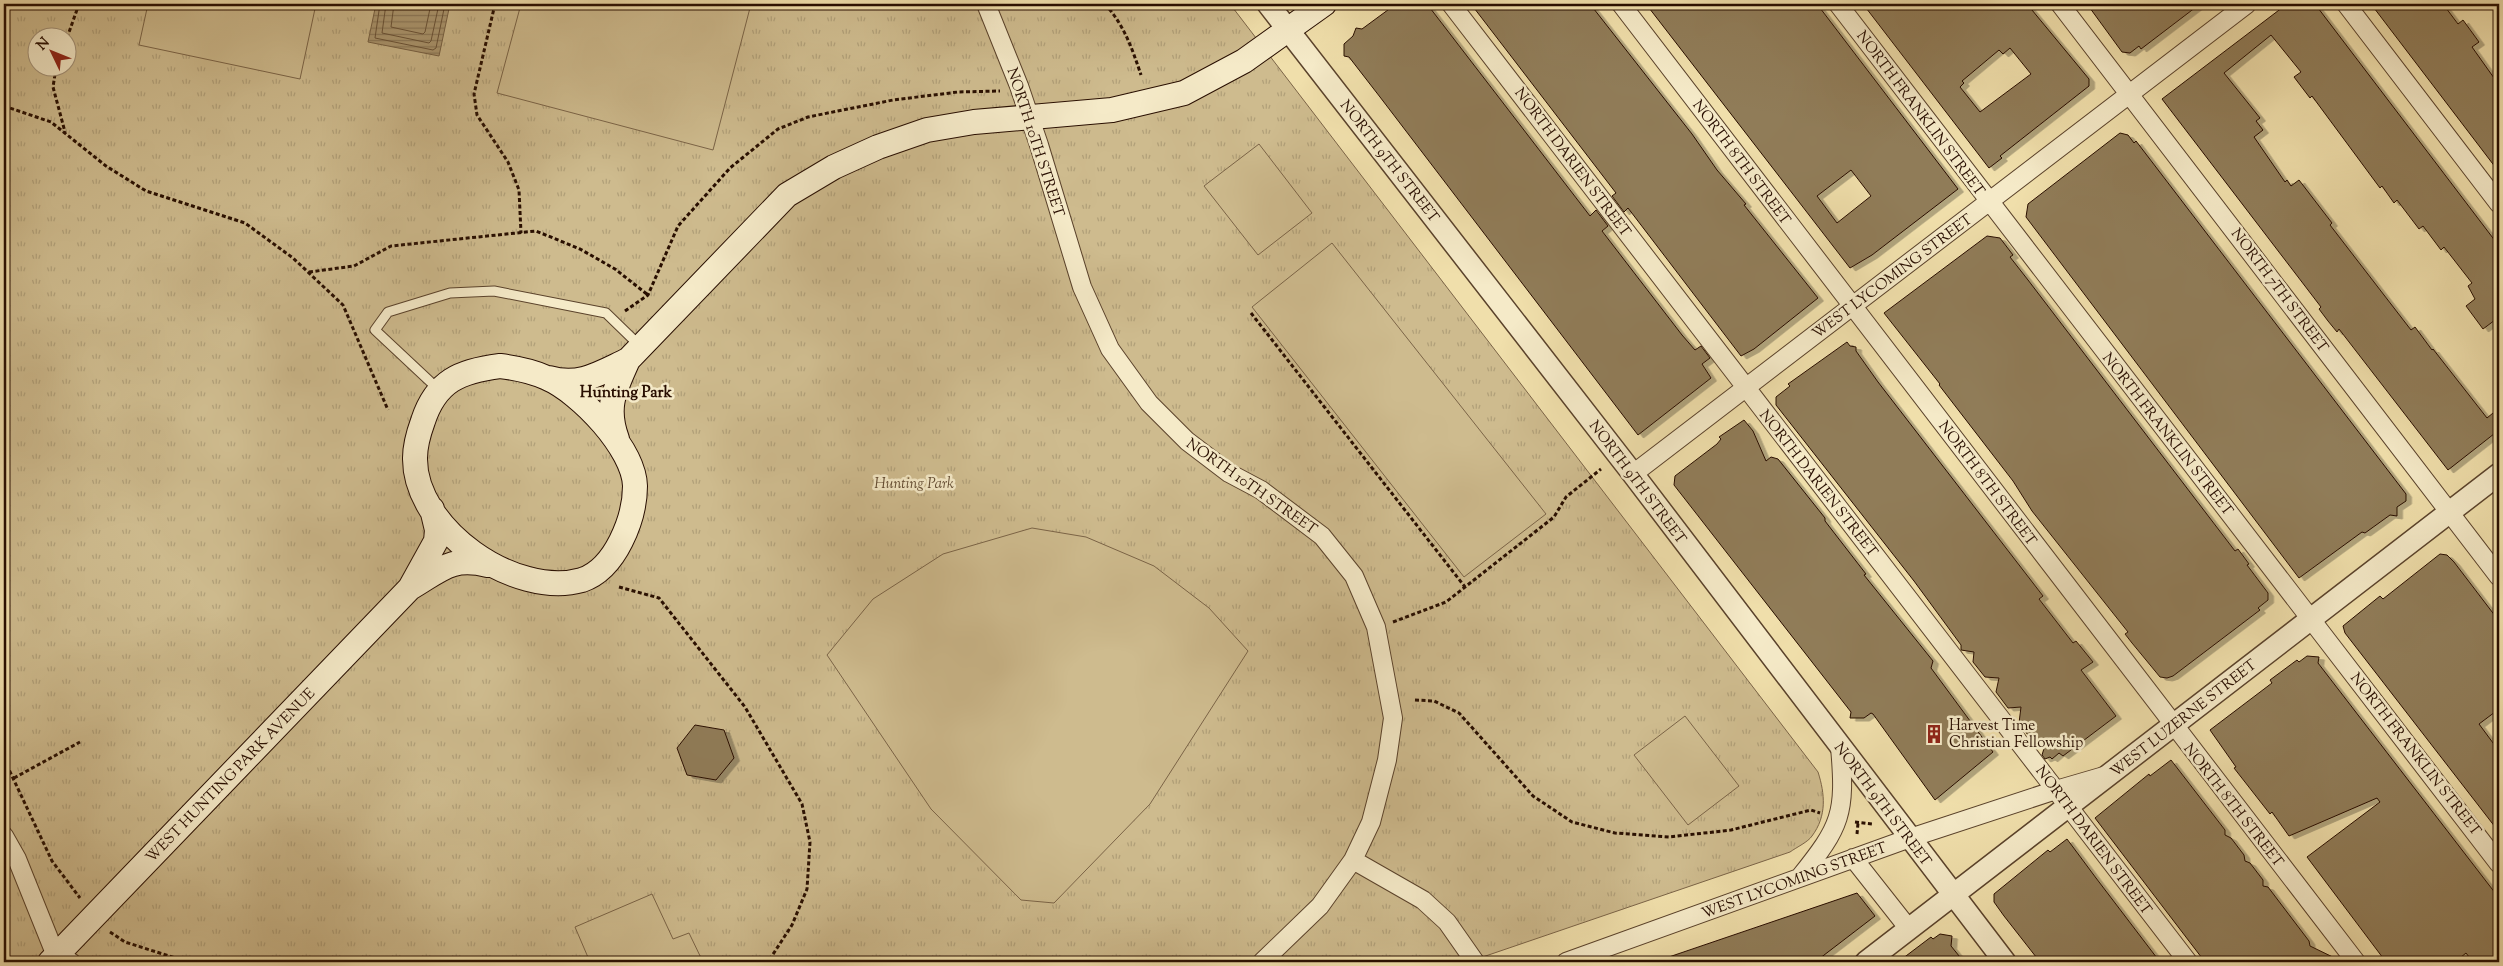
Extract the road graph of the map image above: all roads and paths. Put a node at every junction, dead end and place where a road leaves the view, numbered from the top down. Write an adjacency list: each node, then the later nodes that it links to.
1 (18, 4): 14 (path)
2 (79, 4): 15 (path)
3 (495, 4): 26 (path)
4 (986, 4): 22 (street, NORTH 10TH STREET)
5 (1105, 4): 17 (path)
6 (1268, 4): 16 (street, NORTH 9TH STREET)
7 (1324, 4): 16 (main road, WEST HUNTING PARK AVENUE)
8 (1451, 4): 34 (street, NORTH DARIEN STREET)
9 (1621, 4): 29 (street, NORTH 8TH STREET)
10 (1838, 4): 24 (street, NORTH FRANKLIN STREET)
11 (2060, 4): 20 (street, NORTH 7TH STREET)
12 (2247, 4): 20 (street, WEST LYCOMING STREET)
13 (2346, 4): 25 (street)
14 (4, 10)
15 (71, 28)
16 (1288, 31): 22 (main road, WEST HUNTING PARK AVENUE); 39 (street, NORTH 9TH STREET)
17 (1141, 75)
18 (54, 78): 23 (path)
19 (1000, 91): 28 (path)
20 (2129, 94): 24 (street, WEST LYCOMING STREET); 42 (street, NORTH 7TH STREET)
21 (4, 106): 23 (path)
22 (1029, 117): 32 (main road, WEST HUNTING PARK AVENUE); 63 (street, NORTH 10TH STREET)
23 (66, 133): 27 (path)
24 (1989, 201): 29 (street, WEST LYCOMING STREET); 48 (street, NORTH FRANKLIN STREET)
25 (2499, 204)
26 (521, 233): 27 (path); 28 (path)
27 (308, 272): 36 (path)
28 (648, 296): 30 (path)
29 (1852, 306): 34 (street, WEST LYCOMING STREET); 51 (street, NORTH 8TH STREET)
30 (624, 311)
31 (1250, 313): 46 (path)
32 (635, 353): 33 (main road, WEST HUNTING PARK AVENUE); 35 (lane); 37 (main road, WEST HUNTING PARK AVENUE)
33 (549, 378): 35 (main road, WEST HUNTING PARK AVENUE); 37 (main road, WEST HUNTING PARK AVENUE)
34 (1746, 388): 39 (street, WEST LYCOMING STREET); 56 (street, NORTH DARIEN STREET)
35 (438, 389): 41 (main road, WEST HUNTING PARK AVENUE)
36 (388, 410)
37 (619, 444): 43 (main road, WEST HUNTING PARK AVENUE)
38 (1601, 469): 46 (path)
39 (1633, 474): 53 (street, NORTH 9TH STREET)
40 (2499, 474): 42 (street, WEST LUZERNE STREET)
41 (432, 508): 43 (main road, WEST HUNTING PARK AVENUE); 47 (main road, WEST HUNTING PARK AVENUE)
42 (2450, 512): 44 (street, NORTH 7TH STREET); 48 (street, WEST LUZERNE STREET)
43 (492, 565): 47 (main road, WEST HUNTING PARK AVENUE)
44 (2499, 577)
45 (619, 587): 72 (path)
46 (1465, 587): 49 (path)
47 (410, 588): 70 (main road, WEST HUNTING PARK AVENUE)
48 (2311, 619): 51 (street, WEST LUZERNE STREET); 64 (street, NORTH FRANKLIN STREET)
49 (1392, 622)
50 (1415, 700): 57 (path)
51 (2173, 725): 56 (street, WEST LUZERNE STREET); 79 (street, NORTH 8TH STREET)
52 (80, 742): 55 (path)
53 (1840, 747): 61 (street, NORTH 9TH STREET); 65 (street)
54 (4, 759): 55 (path)
55 (14, 778): 67 (path)
56 (2062, 798): 61 (street, WEST LYCOMING STREET); 66 (street, WEST LUZERNE STREET); 78 (street, NORTH DARIEN STREET)
57 (1826, 814)
58 (1872, 824): 59 (path)
59 (1858, 834)
60 (4, 836): 70 (street)
61 (1910, 838): 62 (street, WEST LYCOMING STREET); 66 (street, NORTH 9TH STREET)
62 (1853, 858): 65 (street, WEST LYCOMING STREET); 69 (street)
63 (1353, 860): 73 (street, NORTH 10TH STREET); 74 (street)
64 (2499, 864)
65 (1799, 878): 75 (street, WEST LYCOMING STREET)
66 (1953, 895): 69 (street, WEST LUZERNE STREET); 77 (street, NORTH 9TH STREET)
67 (83, 902)
68 (105, 928): 71 (path)
69 (1909, 929): 76 (street, WEST LUZERNE STREET)
70 (59, 960)
71 (188, 962)
72 (768, 962)
73 (1262, 962)
74 (1475, 962)
75 (1566, 962)
76 (1866, 962)
77 (2005, 962)
78 (2188, 962)
79 (2356, 962)

